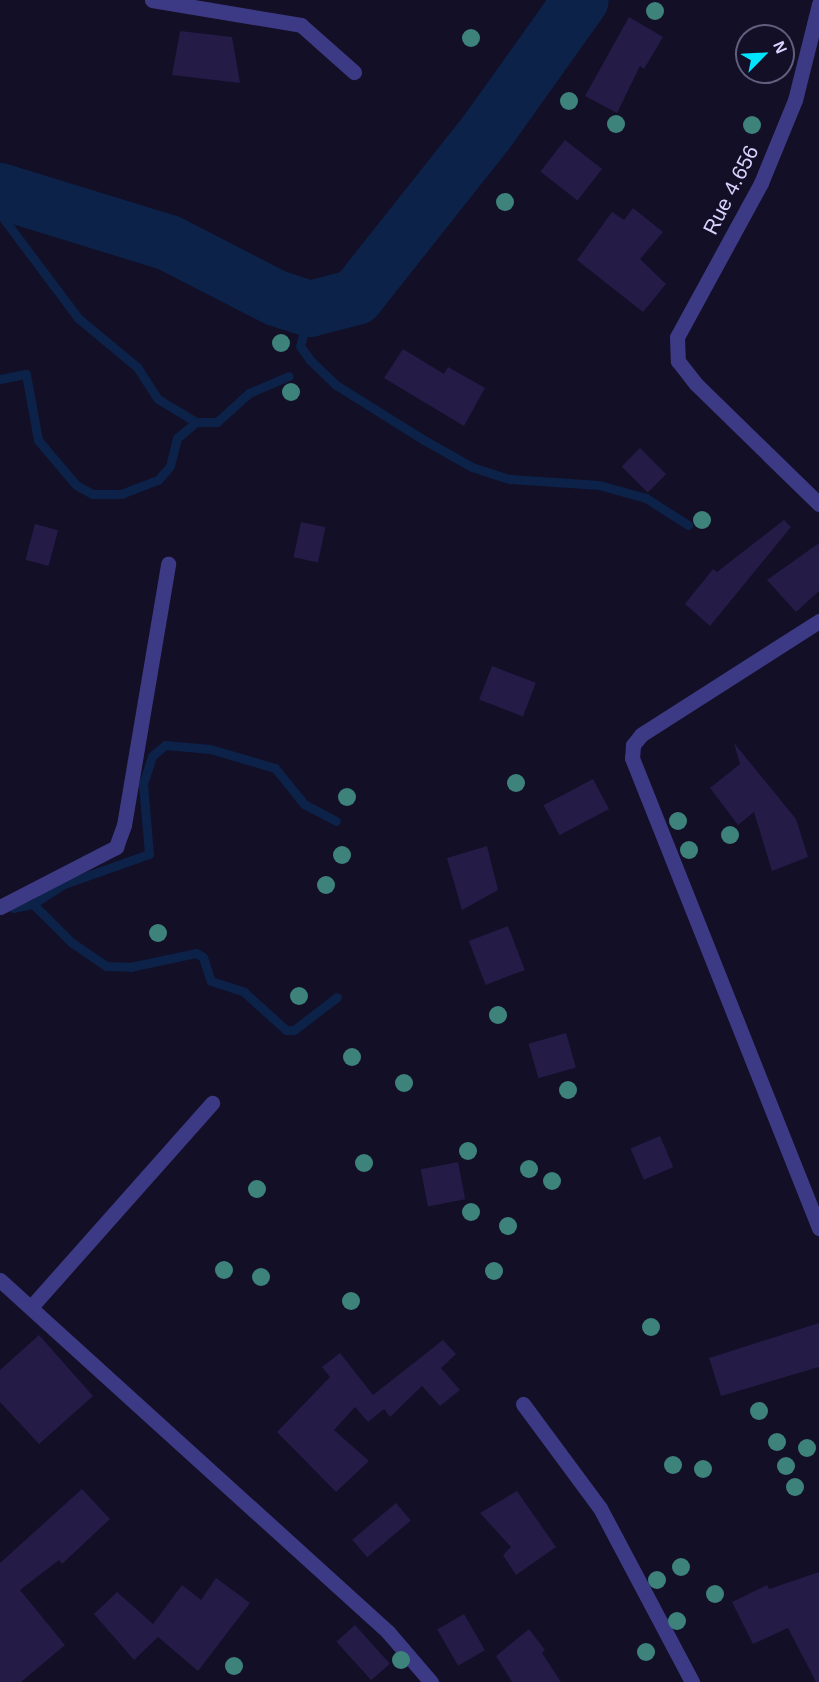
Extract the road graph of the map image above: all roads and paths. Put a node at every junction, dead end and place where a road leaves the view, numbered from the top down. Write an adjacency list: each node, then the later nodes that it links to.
1 (152, 0): 3 (street)
2 (819, 4): 4 (street, Rue 4.656)
3 (354, 72)
4 (819, 504)
5 (168, 564): 7 (street)
6 (819, 621): 9 (street)
7 (0, 907)
8 (212, 1103): 11 (street)
9 (819, 1228)
10 (0, 1280): 11 (street)
11 (31, 1307): 13 (street)
12 (523, 1404): 14 (street)
13 (431, 1682)
14 (692, 1682)

